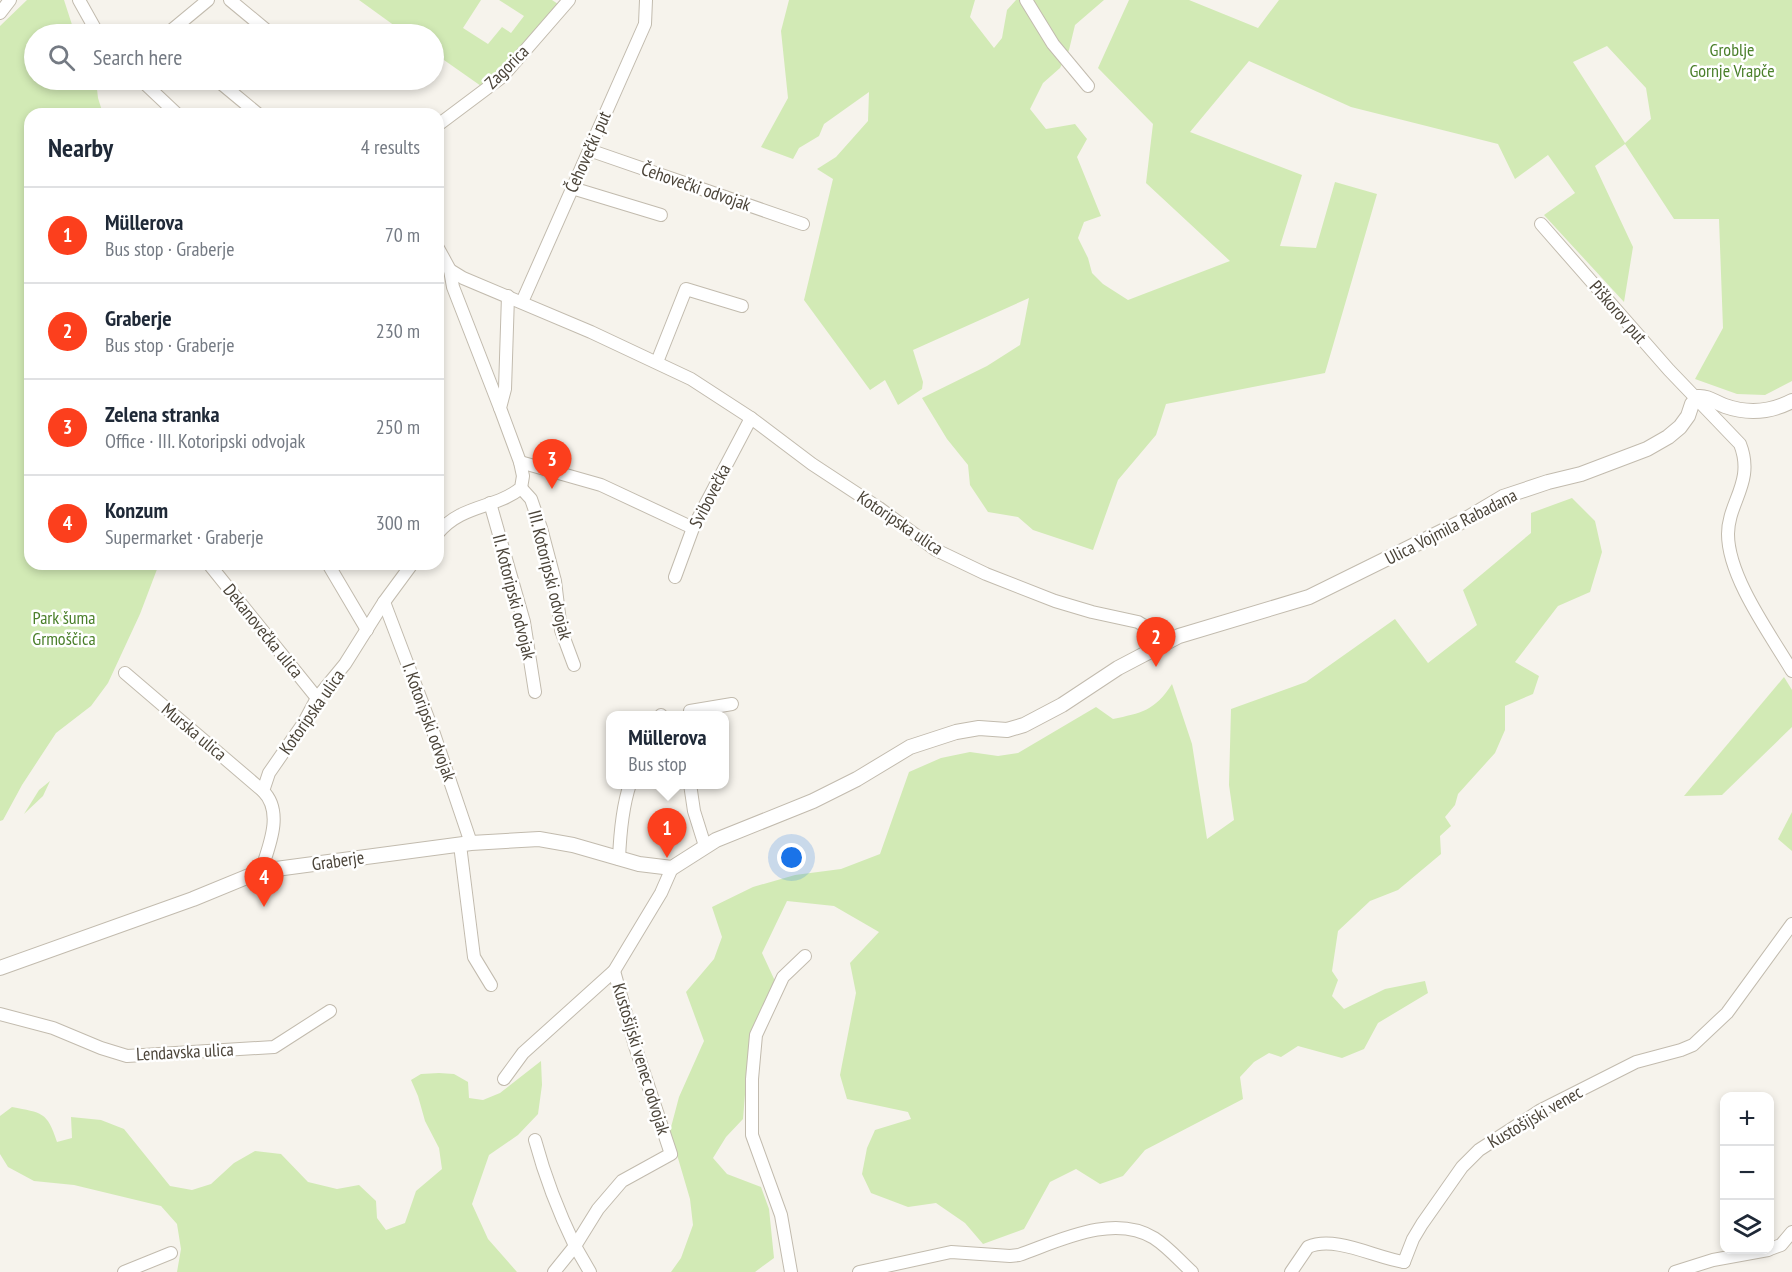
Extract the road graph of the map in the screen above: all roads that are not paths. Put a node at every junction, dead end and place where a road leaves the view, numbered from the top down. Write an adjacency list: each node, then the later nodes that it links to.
1 (10, 0): 8 (street)
2 (79, 0): 9 (street)
3 (208, 0): 10 (street)
4 (230, 0): 11 (street)
5 (569, 0): 17 (street, Zagorica)
6 (646, 0): 18 (street, Čehovečki put)
7 (1026, 0): 12 (street)
8 (0, 13)
9 (92, 24)
10 (183, 24)
11 (259, 24)
12 (1088, 87)
13 (152, 90): 15 (street)
14 (229, 90): 16 (street)
15 (171, 108)
16 (251, 108)
17 (444, 120)
18 (589, 150): 19 (street, Čehovečki put); 21 (street, Čehovečki odvojak)
19 (572, 188): 20 (street); 26 (street, Čehovečki put)
20 (661, 215)
21 (803, 224)
22 (1541, 224): 29 (street, Piškorov put)
23 (444, 259): 24 (street)
24 (450, 270): 25 (street, Kotoripska ulica); 31 (street)
25 (508, 296): 26 (street, Kotoripska ulica); 31 (street)
26 (522, 302): 28 (street, Kotoripska ulica)
27 (742, 306): 28 (street)
28 (657, 362): 32 (street, Kotoripska ulica)
29 (1695, 398): 30 (street); 44 (street, Ulica Vojmila Rabadana); 46 (street)
30 (1792, 401)
31 (500, 408): 33 (street)
32 (751, 418): 37 (street, Svibovečka); 44 (street, Kotoripska ulica)
33 (519, 462): 34 (street); 37 (street)
34 (521, 488): 35 (street); 45 (street, III. Kotoripski odvojak)
35 (490, 503): 36 (street); 48 (street, II. Kotoripski odvojak)
36 (444, 526)
37 (693, 528): 41 (street, Svibovečka)
38 (214, 570): 49 (street, Dekanovečka ulica)
39 (332, 570): 43 (street)
40 (406, 570): 42 (street, Kotoripska ulica)
41 (675, 577)
42 (384, 602): 43 (street, Kotoripska ulica); 55 (street, I. Kotoripski odvojak)
43 (367, 630): 49 (street, Kotoripska ulica)
44 (1162, 644): 56 (street)
45 (574, 665)
46 (1792, 671)
47 (125, 673): 54 (street, Murska ulica)
48 (535, 692)
49 (317, 698): 54 (street, Kotoripska ulica)
50 (732, 704): 51 (street)
51 (690, 711)
52 (628, 789): 57 (street)
53 (691, 789): 56 (street)
54 (263, 790): 59 (street)
55 (465, 844): 57 (street, Graberje); 59 (street, Graberje); 64 (street, I. Kotoripski odvojak)
56 (705, 846): 58 (street)
57 (619, 859): 58 (street, Graberje)
58 (672, 868): 63 (street)
59 (261, 871): 62 (street, Graberje)
60 (1792, 924): 74 (street, Kustošijski venec)
61 (805, 956): 78 (street)
62 (0, 968)
63 (614, 971): 67 (street); 70 (street, Kustošijski venec odvojak)
64 (491, 985)
65 (330, 1011): 66 (street, Lendavska ulica)
66 (0, 1014)
67 (504, 1079)
68 (535, 1140): 70 (street)
69 (1792, 1232): 71 (street)
70 (575, 1246): 76 (street); 77 (street)
71 (1774, 1247)
72 (171, 1253): 75 (street)
73 (1744, 1254): 82 (street)
74 (1405, 1267): 81 (street, Kustošijski venec)
75 (124, 1272)
76 (554, 1272)
77 (590, 1272)
78 (791, 1272)
79 (859, 1272): 80 (street)
80 (1192, 1272)
81 (1291, 1272)
82 (1675, 1272)

